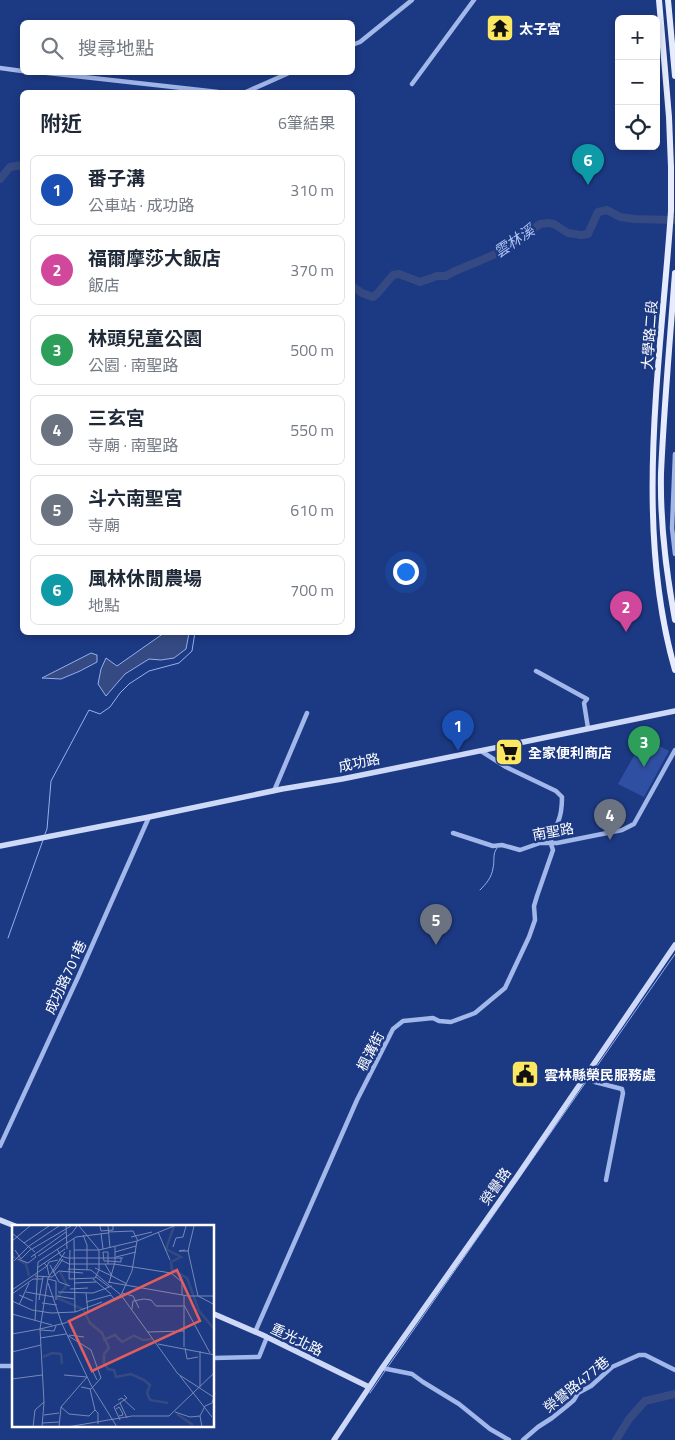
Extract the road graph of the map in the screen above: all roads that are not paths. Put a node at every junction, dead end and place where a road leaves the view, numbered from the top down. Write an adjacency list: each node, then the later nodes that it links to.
1 (412, 0): 5 (street)
2 (474, 0): 11 (street)
3 (659, 0): 14 (main road, 大學路二段)
4 (668, 0): 10 (main road)
5 (355, 44)
6 (0, 68): 7 (street)
7 (20, 71)
8 (66, 75): 12 (street)
9 (284, 75): 13 (street)
10 (675, 76)
11 (412, 84)
12 (200, 90)
13 (250, 90)
14 (672, 117): 16 (main road, 大學路二段)
15 (675, 272): 17 (main road, 大學路二段)
16 (663, 312): 17 (main road); 21 (main road, 大學路二段)
17 (672, 313): 20 (main road, 大學路二段)
18 (675, 454): 19 (street)
19 (674, 488): 22 (street)
20 (662, 508): 21 (main road); 23 (main road, 大學路二段)
21 (653, 510): 24 (main road, 大學路二段)
22 (675, 554)
23 (675, 616)
24 (675, 670)
25 (536, 671): 28 (street)
26 (675, 711): 28 (street, 成功路)
27 (307, 712): 31 (street)
28 (588, 728): 30 (street, 成功路)
29 (675, 750): 34 (street, 南聖路)
30 (481, 751): 31 (street, 成功路); 34 (street, 楓溝街)
31 (274, 791): 32 (street, 成功路)
32 (149, 817): 35 (street, 成功路); 38 (street, 成功路701巷)
33 (453, 833): 34 (street, 南聖路)
34 (550, 844): 43 (street, 楓溝街)
35 (0, 846)
36 (675, 945): 37 (street, 榮譽路)
37 (584, 1076): 39 (street); 46 (street, 榮譽路)
38 (0, 1146)
39 (606, 1180)
40 (0, 1220): 41 (street)
41 (12, 1225)
42 (215, 1314): 43 (street, 重光北路)
43 (255, 1332): 44 (street, 重光北路)
44 (266, 1337): 45 (street); 48 (street, 重光北路)
45 (215, 1358)
46 (382, 1368): 48 (street, 榮譽路); 50 (street)
47 (675, 1370): 51 (street, 榮譽路477巷)
48 (369, 1388): 49 (street, 榮譽路)
49 (334, 1440)
50 (510, 1440)
51 (523, 1440)

